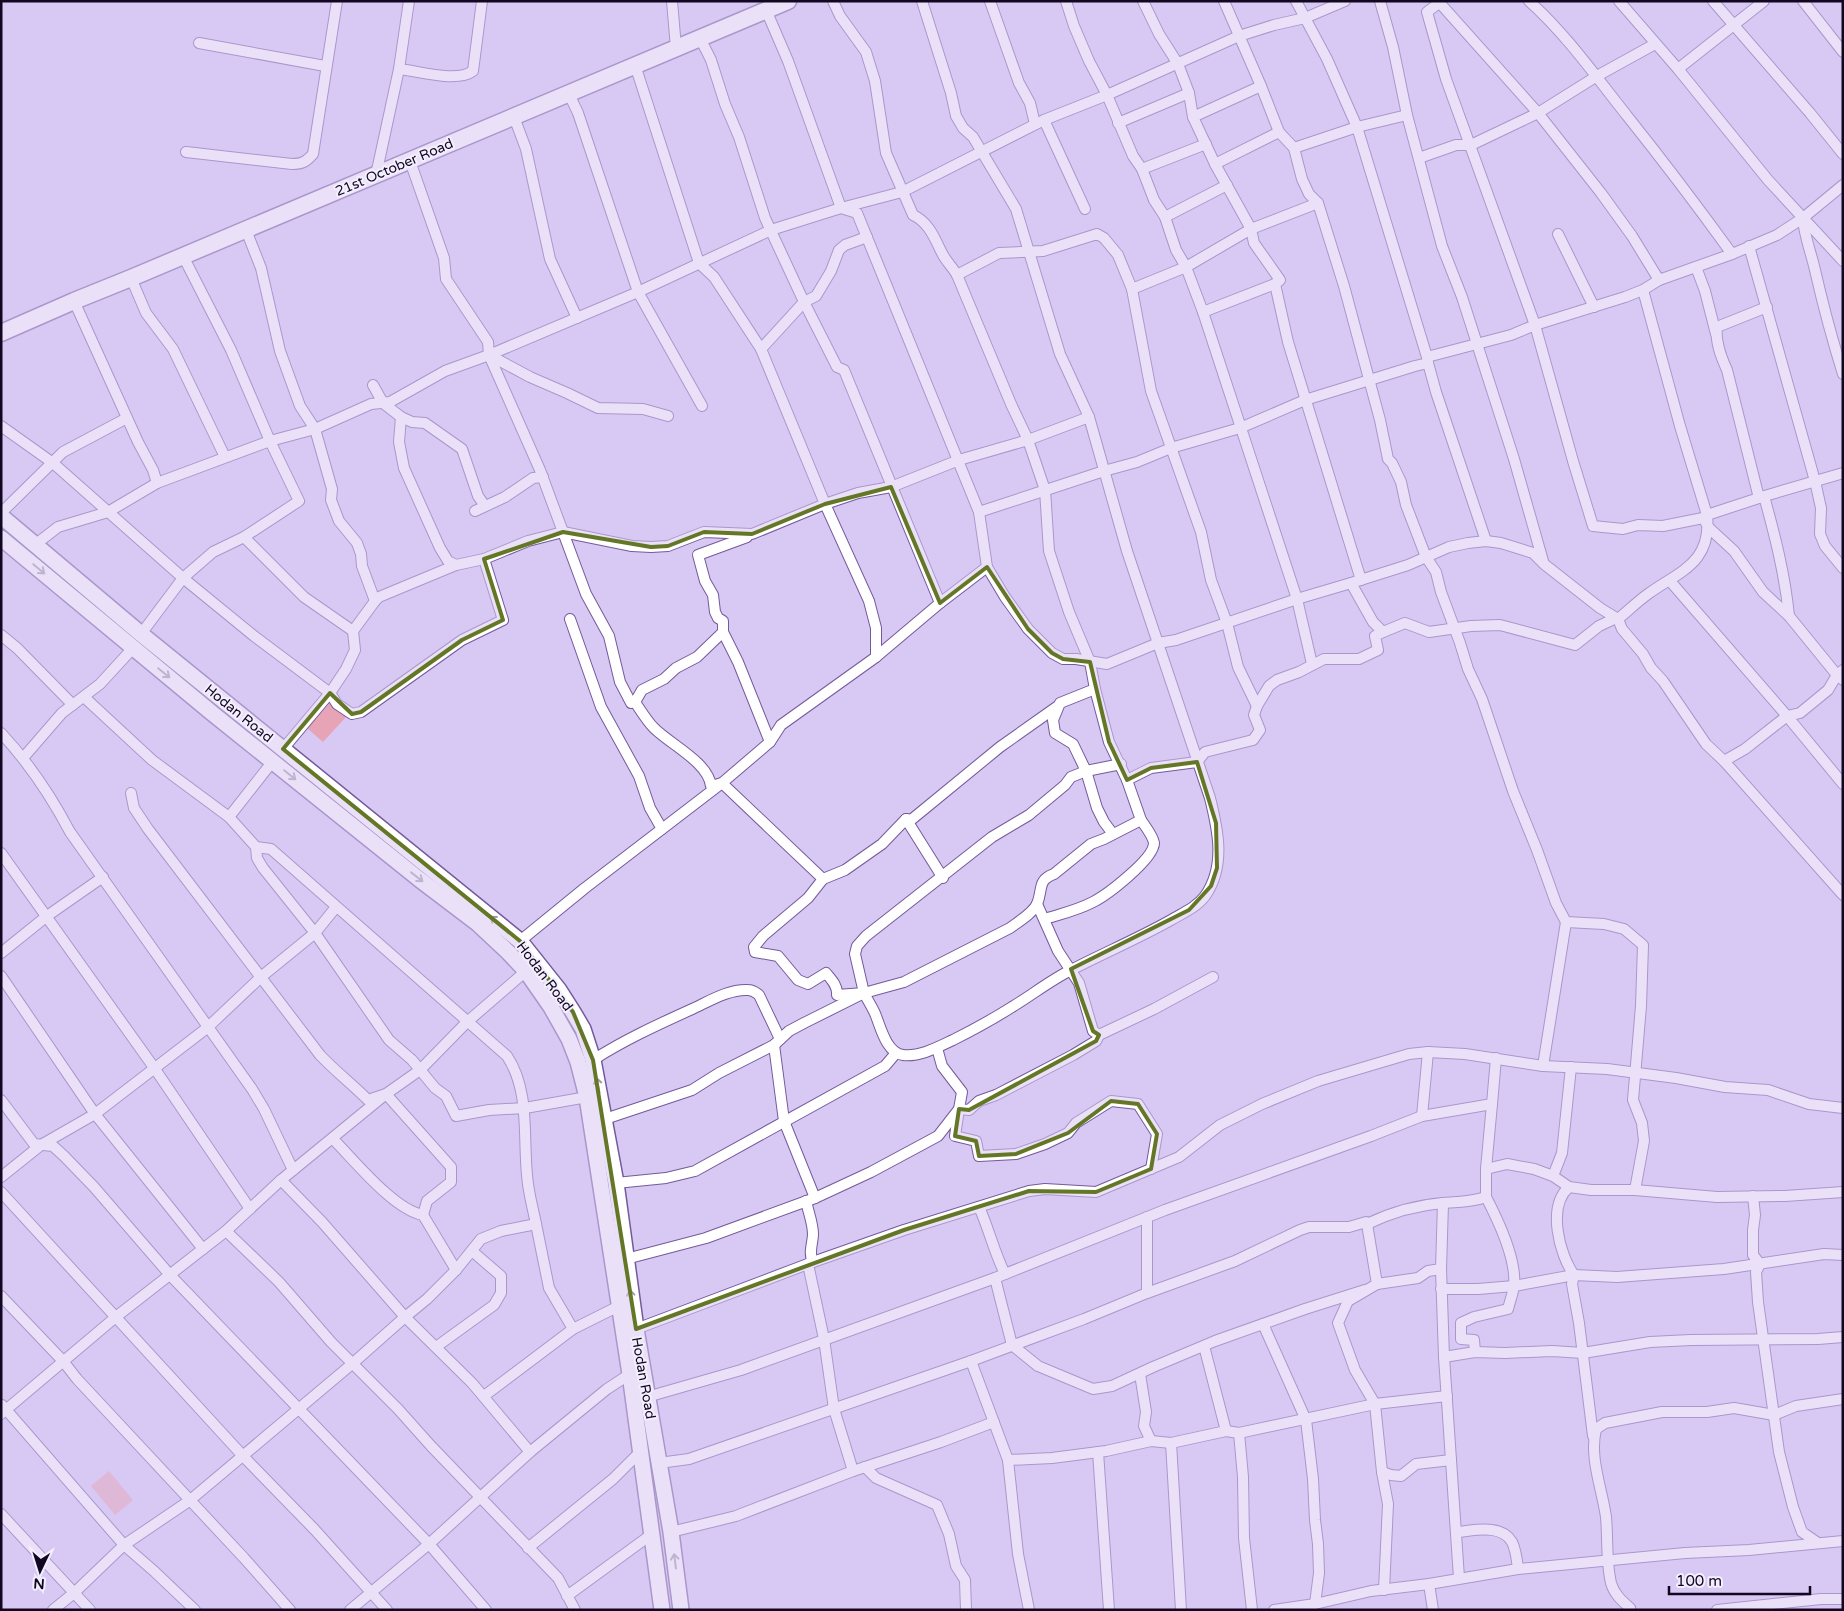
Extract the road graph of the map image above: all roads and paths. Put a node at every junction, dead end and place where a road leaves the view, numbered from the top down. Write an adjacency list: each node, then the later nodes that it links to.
1 (337, 1): 32 (street)
2 (409, 1): 33 (street)
3 (482, 1): 33 (street)
4 (672, 1): 28 (street)
5 (788, 1): 21 (main road, 21st October Road)
6 (833, 1): 61 (street)
7 (922, 1): 52 (street)
8 (990, 1): 44 (street)
9 (1066, 1): 39 (street)
10 (1143, 1): 30 (street)
11 (1224, 1): 24 (street)
12 (1296, 1): 22 (street)
13 (1345, 1): 22 (street)
14 (1380, 1): 41 (street)
15 (1529, 1): 35 (street)
16 (1620, 1): 27 (street)
17 (1713, 1): 23 (street)
18 (1764, 1): 23 (street)
19 (1803, 1): 29 (street)
20 (1438, 2): 40 (street); 49 (street)
21 (766, 10): 25 (main road, 21st October Road); 63 (street)
22 (1305, 18): 24 (street); 46 (street)
23 (1734, 25): 34 (street); 53 (street)
24 (1239, 36): 30 (street); 36 (street)
25 (700, 38): 28 (main road, 21st October Road); 69 (street)
26 (199, 43): 32 (street)
27 (1655, 44): 34 (street); 35 (street)
28 (676, 48): 31 (main road, 21st October Road)
29 (1843, 52)
30 (1178, 64): 37 (street); 39 (street)
31 (636, 65): 38 (main road, 21st October Road); 77 (street)
32 (325, 66): 51 (street)
33 (399, 69): 58 (street)
34 (1678, 69): 66 (street)
35 (1597, 76): 40 (street); 74 (street)
36 (1261, 86): 43 (street); 47 (street)
37 (1189, 93): 43 (street); 45 (street)
38 (569, 94): 42 (main road, 21st October Road); 86 (street)
39 (1107, 95): 44 (street); 45 (street)
40 (1538, 113): 49 (street); 82 (street)
41 (1407, 115): 46 (street); 54 (street)
42 (514, 117): 55 (main road, 21st October Road); 92 (street)
43 (1193, 117): 48 (street)
44 (1040, 122): 52 (street); 64 (street)
45 (1118, 123): 57 (street)
46 (1357, 127): 50 (street); 99 (street)
47 (1279, 132): 50 (street); 56 (street)
48 (1206, 144): 56 (street); 57 (street)
49 (1470, 145): 54 (street); 93 (street)
50 (1294, 148): 62 (street)
51 (186, 152)
52 (981, 153): 61 (street); 73 (street)
53 (1843, 154)
54 (1419, 158): 96 (street)
55 (410, 161): 58 (main road, 21st October Road); 98 (street)
56 (1215, 164): 59 (street)
57 (1142, 169): 65 (street)
58 (376, 175): 68 (main road, 21st October Road)
59 (1227, 185): 65 (street); 67 (street)
60 (1843, 185): 66 (street)
61 (902, 192): 63 (street); 80 (street)
62 (1318, 203): 67 (street); 101 (street)
63 (840, 208): 69 (street); 71 (street)
64 (1085, 208)
65 (1165, 217): 78 (street)
66 (1803, 218): 72 (street); 76 (street); 100 (street)
67 (1251, 229): 78 (street); 83 (street)
68 (246, 230): 75 (main road, 21st October Road); 112 (street)
69 (771, 230): 77 (street); 88 (street)
70 (1558, 234): 89 (street)
71 (867, 238): 88 (street); 117 (street)
72 (1749, 246): 74 (street); 90 (street)
73 (1029, 252): 80 (street); 84 (street); 108 (street)
74 (1732, 254): 79 (street)
75 (183, 256): 81 (main road, 21st October Road); 114 (street)
76 (1843, 261)
77 (700, 263): 86 (street); 97 (street)
78 (1186, 267): 84 (street); 91 (street)
79 (1696, 267): 82 (street); 95 (street)
80 (957, 275): 113 (street)
81 (131, 278): 87 (main road, 21st October Road); 116 (street)
82 (1659, 280): 85 (street)
83 (1274, 284): 91 (street); 103 (street)
84 (1132, 290): 115 (street)
85 (1643, 290): 89 (street); 131 (street)
86 (638, 292): 92 (street); 105 (street)
87 (74, 301): 94 (main road, 21st October Road); 109 (street)
88 (804, 302): 97 (street); 124 (street)
89 (1594, 307): 93 (street)
90 (1767, 307): 95 (street); 122 (street)
91 (1204, 312): 111 (street)
92 (577, 318): 98 (street)
93 (1535, 325): 96 (street); 132 (street)
94 (1, 333)
95 (1716, 335): 126 (street)
96 (1476, 343): 99 (street); 141 (street)
97 (761, 349): 127 (street)
98 (489, 355): 104 (street); 106 (street); 121 (street)
99 (1428, 360): 101 (street); 137 (street)
100 (1843, 374)
101 (1369, 380): 103 (street); 139 (street)
102 (373, 385): 104 (street)
103 (1305, 400): 111 (street); 147 (street)
104 (383, 403): 107 (street); 112 (street)
105 (702, 406)
106 (668, 416)
107 (401, 417): 121 (street); 142 (street)
108 (1089, 417): 113 (street); 119 (street)
109 (127, 418): 118 (street); 123 (street)
110 (1, 426): 118 (street)
111 (1240, 428): 115 (street); 148 (street)
112 (315, 429): 114 (street); 149 (street)
113 (1028, 440): 117 (street); 125 (street)
114 (270, 441): 116 (street); 135 (street)
115 (1171, 448): 119 (street); 154 (street)
116 (225, 457): 123 (street)
117 (959, 460): 124 (street); 129 (street)
118 (53, 463): 128 (street); 130 (street)
119 (1104, 471): 125 (street); 161 (street)
120 (1843, 473): 122 (street)
121 (543, 477): 133 (street)
122 (1815, 481): 126 (street); 144 (street)
123 (157, 483): 128 (street)
124 (891, 486): 127 (street); 150 (street)
125 (1045, 490): 129 (street); 164 (street)
126 (1762, 497): 131 (street); 151 (street)
127 (825, 504): 134 (street); 163 (street)
128 (108, 512): 138 (street); 145 (street)
129 (979, 512): 143 (street)
130 (1, 514): 138 (main road, Hodan Road)
131 (1707, 516): 132 (street)
132 (1709, 528): 146 (street); 151 (street)
133 (564, 532): 134 (street); 140 (street); 170 (street)
134 (757, 533): 157 (street)
135 (244, 537): 145 (street); 156 (street)
136 (1, 538): 162 (main road, Hodan Road, one-way to 162)
137 (1486, 541): 139 (street); 141 (street)
138 (36, 544): 159 (main road, Hodan Road)
139 (1426, 557): 147 (street); 155 (street)
140 (484, 558): 142 (street); 168 (street)
141 (1544, 564): 153 (street)
142 (456, 565): 149 (street)
143 (987, 567): 150 (street); 164 (street)
144 (1843, 568)
145 (183, 578): 159 (street); 168 (street)
146 (1670, 581): 153 (street); 174 (street)
147 (1356, 582): 148 (street); 158 (street)
148 (1296, 599): 154 (street); 165 (street)
149 (375, 601): 156 (street)
150 (940, 603): 163 (street)
151 (1789, 616): 166 (street)
152 (570, 619): 191 (street)
153 (1617, 619): 155 (street); 180 (street)
154 (1227, 623): 161 (street); 173 (street)
155 (1454, 628): 158 (street); 203 (street)
156 (354, 631): 168 (street)
157 (723, 632): 170 (street); 176 (street)
158 (1383, 632): 165 (street)
159 (141, 634): 177 (main road, Hodan Road)
160 (1, 635): 171 (street)
161 (1158, 643): 164 (street); 181 (street)
162 (133, 648): 169 (street); 179 (main road, Hodan Road, one-way to 179)
163 (876, 657): 176 (street)
164 (1090, 662): 167 (street)
165 (1312, 664): 173 (street)
166 (1841, 675): 174 (street)
167 (1095, 689): 172 (street); 182 (street)
168 (330, 694): 177 (street)
169 (84, 697): 171 (street); 188 (street)
170 (635, 702): 185 (street)
171 (72, 705): 178 (street)
172 (1058, 706): 183 (street); 189 (street)
173 (1257, 706): 181 (street)
174 (1787, 716): 180 (street); 186 (street)
175 (1, 733): 178 (street)
176 (770, 742): 185 (street)
177 (283, 749): 205 (main road, Hodan Road, one-way to 177)
178 (23, 758): 195 (street)
179 (273, 761): 188 (street); 208 (main road, Hodan Road, one-way to 208)
180 (1724, 761): 198 (street)
181 (1197, 762): 184 (street); 207 (street)
182 (1120, 764): 183 (street); 184 (street)
183 (1086, 771): 192 (street); 196 (street)
184 (1127, 780): 190 (street)
185 (722, 782): 191 (street); 197 (street)
186 (1843, 784)
187 (131, 793): 210 (street)
188 (229, 818): 193 (street)
189 (906, 819): 196 (street); 197 (street)
190 (1141, 820): 192 (street); 202 (street)
191 (662, 829): 205 (street)
192 (1113, 834): 199 (street)
193 (256, 847): 200 (street); 204 (street)
194 (1, 853): 201 (street)
195 (102, 877): 201 (street); 214 (street)
196 (943, 878): 212 (street)
197 (823, 880): 212 (street)
198 (1843, 895)
199 (1037, 904): 202 (street); 212 (street)
200 (336, 907): 204 (street); 213 (street)
201 (47, 916): 206 (street); 224 (street)
202 (1045, 919): 207 (street)
203 (1566, 922): 222 (street); 226 (street)
204 (315, 933): 210 (street); 225 (street)
205 (520, 941): 221 (main road, Hodan Road)
206 (1, 953)
207 (1071, 969): 215 (street); 217 (street)
208 (526, 971): 213 (street); 228 (main road, Hodan Road)
209 (1, 976): 234 (street)
210 (261, 977): 214 (street); 227 (street)
211 (1213, 977): 215 (street)
212 (864, 993): 216 (street); 219 (street)
213 (467, 1022): 225 (street); 231 (street)
214 (207, 1028): 224 (street); 241 (street)
215 (1099, 1035): 232 (street)
216 (777, 1042): 221 (street); 236 (street); 237 (street)
217 (937, 1048): 219 (street); 232 (street)
218 (1428, 1052): 220 (street); 235 (street); 242 (street)
219 (896, 1053): 237 (street)
220 (1496, 1058): 222 (street); 230 (street)
221 (593, 1060): 236 (main road, Hodan Road, one-way to 221)
222 (1543, 1066): 223 (street)
223 (1571, 1067): 226 (street); 243 (street)
224 (155, 1070): 234 (street); 256 (street)
225 (420, 1070): 227 (street); 231 (street)
226 (1635, 1072): 233 (street); 248 (street)
227 (386, 1094): 238 (street); 257 (street)
228 (586, 1097): 231 (street); 279 (main road, Hodan Road)
229 (1, 1100): 239 (street)
230 (1492, 1104): 235 (street); 240 (street)
231 (525, 1108): 259 (street)
232 (959, 1108): 242 (street); 253 (street)
233 (1843, 1108)
234 (96, 1114): 239 (street); 262 (street)
235 (1422, 1116): 258 (street)
236 (605, 1118): 246 (main road, Hodan Road)
237 (784, 1121): 246 (street); 253 (street)
238 (334, 1139): 241 (street); 257 (street)
239 (41, 1145): 244 (street); 270 (street)
240 (1486, 1169): 243 (street); 252 (street)
241 (293, 1170): 245 (street)
242 (1151, 1170): 255 (street)
243 (1553, 1176): 247 (street)
244 (1, 1177)
245 (282, 1180): 256 (street); 281 (street)
246 (616, 1183): 265 (main road, Hodan Road)
247 (1569, 1187): 248 (street); 271 (street)
248 (1635, 1190): 251 (street)
249 (1, 1192): 280 (street)
250 (1843, 1192): 251 (street)
251 (1753, 1196): 267 (street)
252 (1486, 1197): 254 (street); 274 (street)
253 (810, 1200): 265 (street); 266 (street)
254 (1443, 1203): 260 (street); 268 (street)
255 (979, 1207): 266 (street); 272 (street)
256 (250, 1209): 261 (street)
257 (423, 1215): 269 (street)
258 (1147, 1217): 272 (street); 277 (street)
259 (536, 1224): 263 (street); 283 (street)
260 (1366, 1224): 273 (street); 277 (street)
261 (226, 1231): 262 (street); 296 (street)
262 (202, 1249): 270 (street)
263 (472, 1251): 269 (street); 290 (street)
264 (1843, 1255): 267 (street)
265 (626, 1259): 284 (main road, Hodan Road, one-way to 265)
266 (811, 1263): 284 (street); 286 (street)
267 (1760, 1264): 271 (street); 287 (street)
268 (1440, 1269): 273 (street); 275 (street)
269 (456, 1270): 281 (street)
270 (170, 1275): 280 (street); 304 (street)
271 (1574, 1275): 274 (street); 292 (street)
272 (1000, 1276): 286 (street); 288 (street)
273 (1377, 1284): 276 (street)
274 (1514, 1286): 275 (street); 291 (street)
275 (1441, 1289): 293 (street)
276 (1365, 1290): 282 (street); 303 (street)
277 (1147, 1293): 288 (street)
278 (1, 1296): 294 (street)
279 (619, 1306): 283 (street); 297 (main road, Hodan Road)
280 (117, 1316): 294 (street); 318 (street)
281 (405, 1316): 290 (street); 296 (street)
282 (1263, 1324): 289 (street); 308 (street)
283 (573, 1329): 299 (street)
284 (636, 1329): 300 (main road, Hodan Road)
285 (1843, 1336): 287 (street)
286 (824, 1339): 300 (street); 305 (street)
287 (1764, 1339): 292 (street); 307 (street)
288 (1012, 1345): 295 (street); 298 (street)
289 (1204, 1346): 298 (street); 310 (street)
290 (436, 1347): 299 (street)
291 (1475, 1352): 292 (street); 293 (street)
292 (1583, 1353): 312 (street)
293 (1444, 1357): 301 (street)
294 (62, 1361): 306 (street); 326 (street)
295 (971, 1361): 305 (street); 309 (street)
296 (352, 1364): 304 (street); 325 (street)
297 (630, 1374): 315 (main road, Hodan Road); 316 (street)
298 (1140, 1374): 313 (street)
299 (484, 1396): 316 (street)
300 (647, 1396): 321 (main road, Hodan Road)
301 (1447, 1396): 303 (street); 320 (street)
302 (1843, 1399): 307 (street)
303 (1375, 1404): 308 (street); 324 (street)
304 (298, 1408): 318 (street); 333 (street)
305 (834, 1409): 321 (street); 323 (street)
306 (3, 1410): 334 (street)
307 (1774, 1414): 312 (street); 332 (street)
308 (1306, 1420): 311 (street); 345 (street)
309 (994, 1422): 319 (street); 322 (street)
310 (1226, 1431): 311 (street); 314 (street)
311 (1239, 1433): 360 (street)
312 (1593, 1440): 336 (street)
313 (1151, 1441): 314 (street); 317 (street)
314 (1171, 1443): 359 (street)
315 (641, 1451): 330 (main road, Hodan Road); 335 (street)
316 (530, 1452): 325 (street)
317 (1098, 1452): 319 (street); 358 (street)
318 (243, 1456): 326 (street); 341 (street)
319 (1008, 1460): 357 (street)
320 (1451, 1460): 324 (street); 329 (street)
321 (659, 1463): 328 (main road, Hodan Road)
322 (865, 1467): 323 (street); 356 (street)
323 (853, 1471): 328 (street)
324 (1382, 1472): 340 (street)
325 (479, 1496): 333 (street); 335 (street)
326 (189, 1501): 334 (street); 349 (street)
327 (1, 1514): 342 (street)
328 (671, 1532): 355 (main road, Hodan Road, one-way to 328)
329 (1456, 1532): 337 (street); 338 (street)
330 (652, 1534): 343 (street); 354 (main road, Hodan Road)
331 (1843, 1541): 332 (street)
332 (1818, 1543): 336 (street)
333 (430, 1544): 341 (street); 352 (street)
334 (124, 1545): 342 (street); 348 (street)
335 (528, 1548): 343 (street)
336 (1609, 1560): 337 (street); 363 (street)
337 (1518, 1569): 338 (street)
338 (1459, 1578): 339 (street)
339 (1429, 1584): 340 (street); 362 (street)
340 (1384, 1590): 345 (street)
341 (371, 1592): 350 (street); 351 (street)
342 (74, 1593): 346 (street); 347 (street)
343 (567, 1596): 353 (street)
344 (1843, 1599): 364 (street)
345 (1315, 1604): 361 (street)
346 (53, 1610)
347 (90, 1610)
348 (195, 1610)
349 (290, 1610)
350 (350, 1610)
351 (387, 1610)
352 (486, 1610)
353 (575, 1610)
354 (662, 1610)
355 (680, 1610)
356 (966, 1610)
357 (1029, 1610)
358 (1109, 1610)
359 (1181, 1610)
360 (1252, 1610)
361 (1274, 1610)
362 (1433, 1610)
363 (1629, 1610)
364 (1717, 1610)

